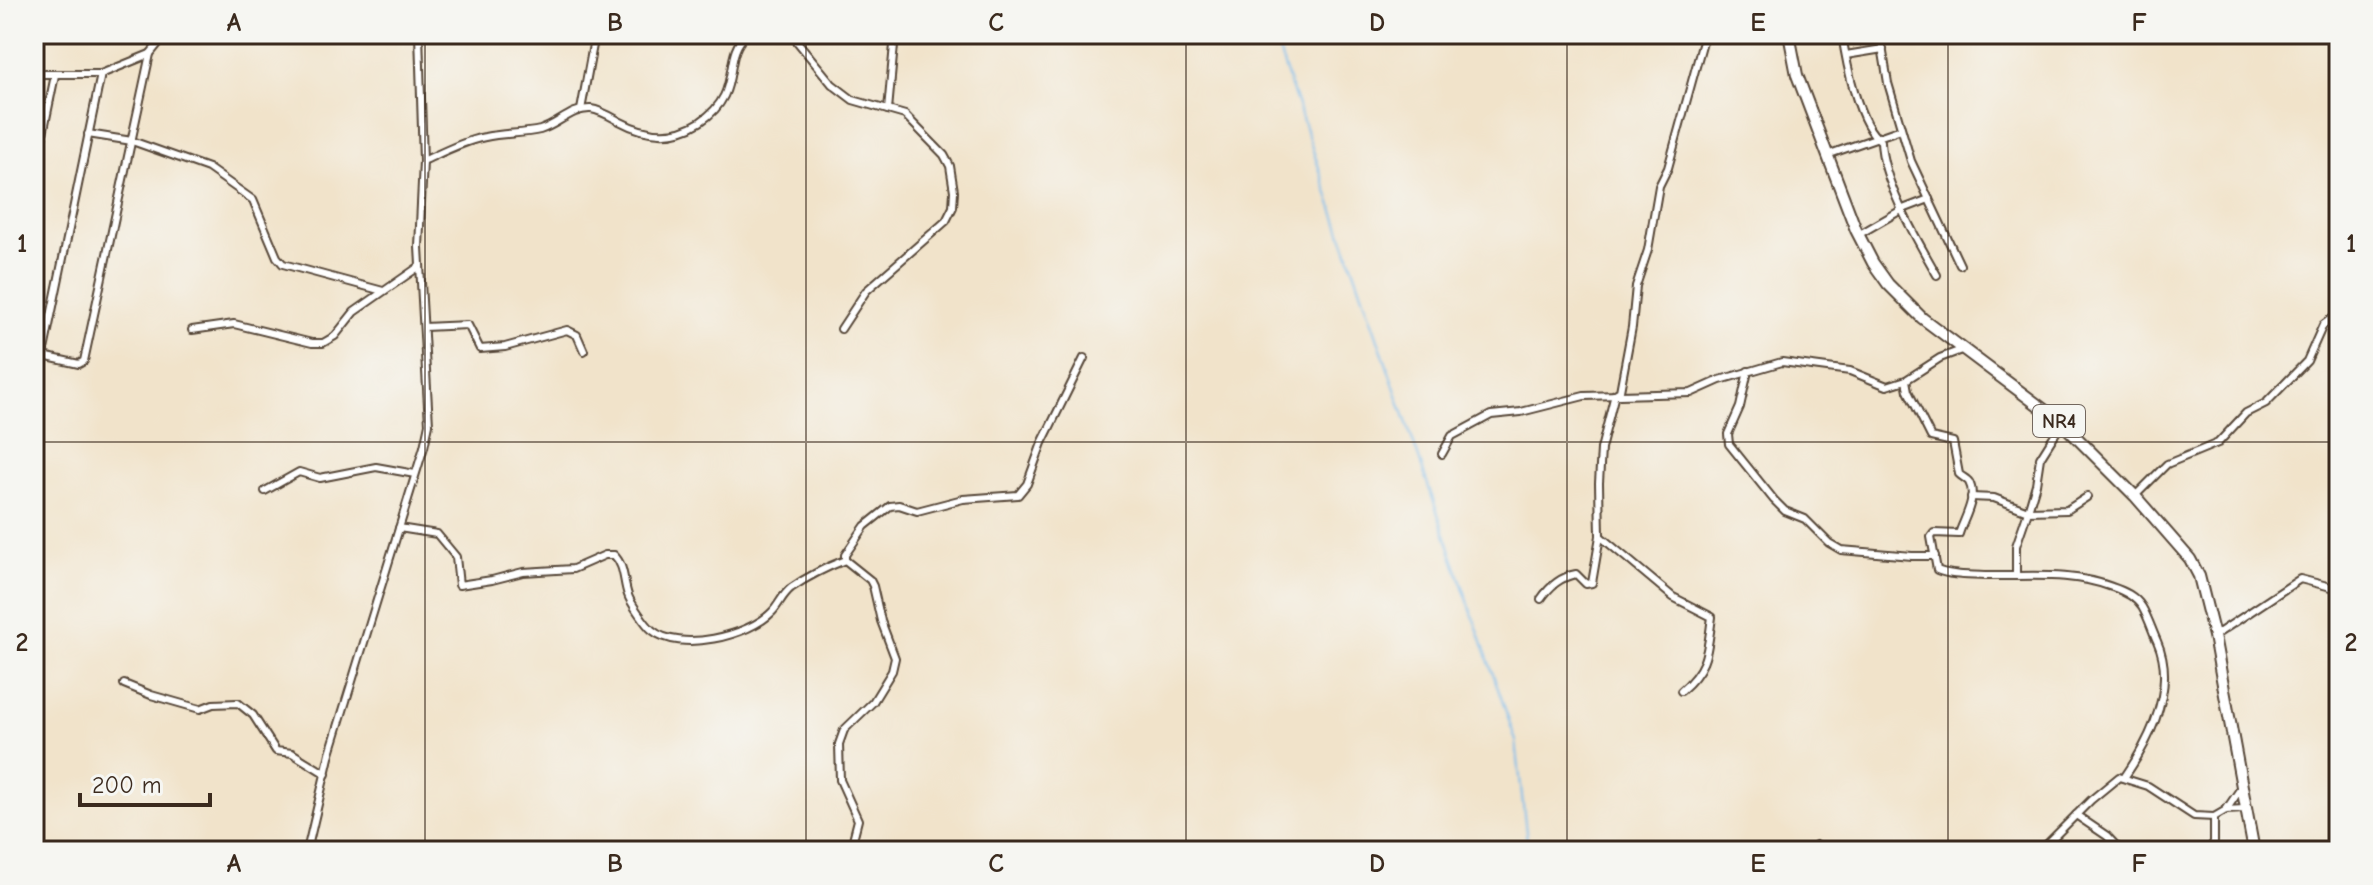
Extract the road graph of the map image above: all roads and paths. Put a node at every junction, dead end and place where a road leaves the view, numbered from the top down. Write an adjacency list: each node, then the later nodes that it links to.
1 (166, 34): 12 (street)
2 (419, 34): 24 (street)
3 (595, 34): 17 (street)
4 (747, 34): 17 (street)
5 (791, 34): 18 (street)
6 (895, 34): 18 (street)
7 (1705, 34): 44 (street)
8 (1789, 34): 23 (highway, NR4)
9 (1842, 34): 13 (street)
10 (1880, 34): 11 (street)
11 (1883, 49): 13 (street); 19 (street)
12 (150, 54): 15 (street); 22 (street)
13 (1846, 55): 21 (street)
14 (34, 74): 16 (street)
15 (101, 74): 16 (street); 20 (street)
16 (55, 75): 25 (street)
17 (581, 110): 24 (street)
18 (888, 110): 35 (street)
19 (1901, 129): 21 (street); 26 (street)
20 (88, 134): 22 (street); 40 (street)
21 (1874, 136): 23 (street); 27 (street)
22 (132, 141): 32 (street); 40 (street)
23 (1827, 155): 28 (highway, NR4)
24 (423, 161): 30 (street)
25 (34, 178)
26 (1929, 199): 27 (street); 29 (street)
27 (1903, 209): 28 (street); 31 (street)
28 (1858, 235): 37 (highway, NR4)
29 (1960, 265)
30 (420, 266): 32 (street); 34 (street)
31 (1937, 275)
32 (383, 291): 36 (street)
33 (2339, 313): 49 (street)
34 (424, 327): 38 (street); 47 (street)
35 (841, 329)
36 (192, 330)
37 (1964, 349): 43 (street); 45 (highway, NR4)
38 (584, 351)
39 (34, 354): 40 (street)
40 (43, 355)
41 (1084, 358): 56 (street)
42 (1748, 371): 43 (street); 44 (street); 55 (street)
43 (1906, 380): 50 (street)
44 (1615, 394): 46 (street); 54 (street)
45 (2062, 423): 49 (highway, NR4); 52 (street)
46 (1442, 454)
47 (415, 474): 48 (street); 53 (street)
48 (265, 491)
49 (2135, 496): 60 (highway, NR4)
50 (1971, 497): 52 (street); 55 (street)
51 (2087, 497): 52 (street)
52 (2028, 511): 57 (street)
53 (399, 528): 56 (street); 63 (street)
54 (1600, 536): 59 (street); 62 (street)
55 (1935, 556): 57 (street)
56 (845, 560): 72 (street)
57 (2016, 576): 64 (street)
58 (2339, 589): 60 (street)
59 (1541, 599)
60 (2214, 636): 65 (highway, NR4)
61 (124, 684): 63 (street)
62 (1681, 691)
63 (326, 774): 71 (street)
64 (2124, 778): 68 (street); 69 (street)
65 (2241, 788): 66 (highway, NR4); 67 (street)
66 (2244, 809): 67 (street); 77 (highway, NR4)
67 (2226, 810): 69 (street)
68 (2076, 815): 74 (street); 75 (street)
69 (2214, 817): 76 (street)
70 (1816, 845): 73 (street)
71 (307, 851)
72 (850, 851)
73 (1824, 851)
74 (2040, 851)
75 (2121, 851)
76 (2209, 851)
77 (2254, 851)

